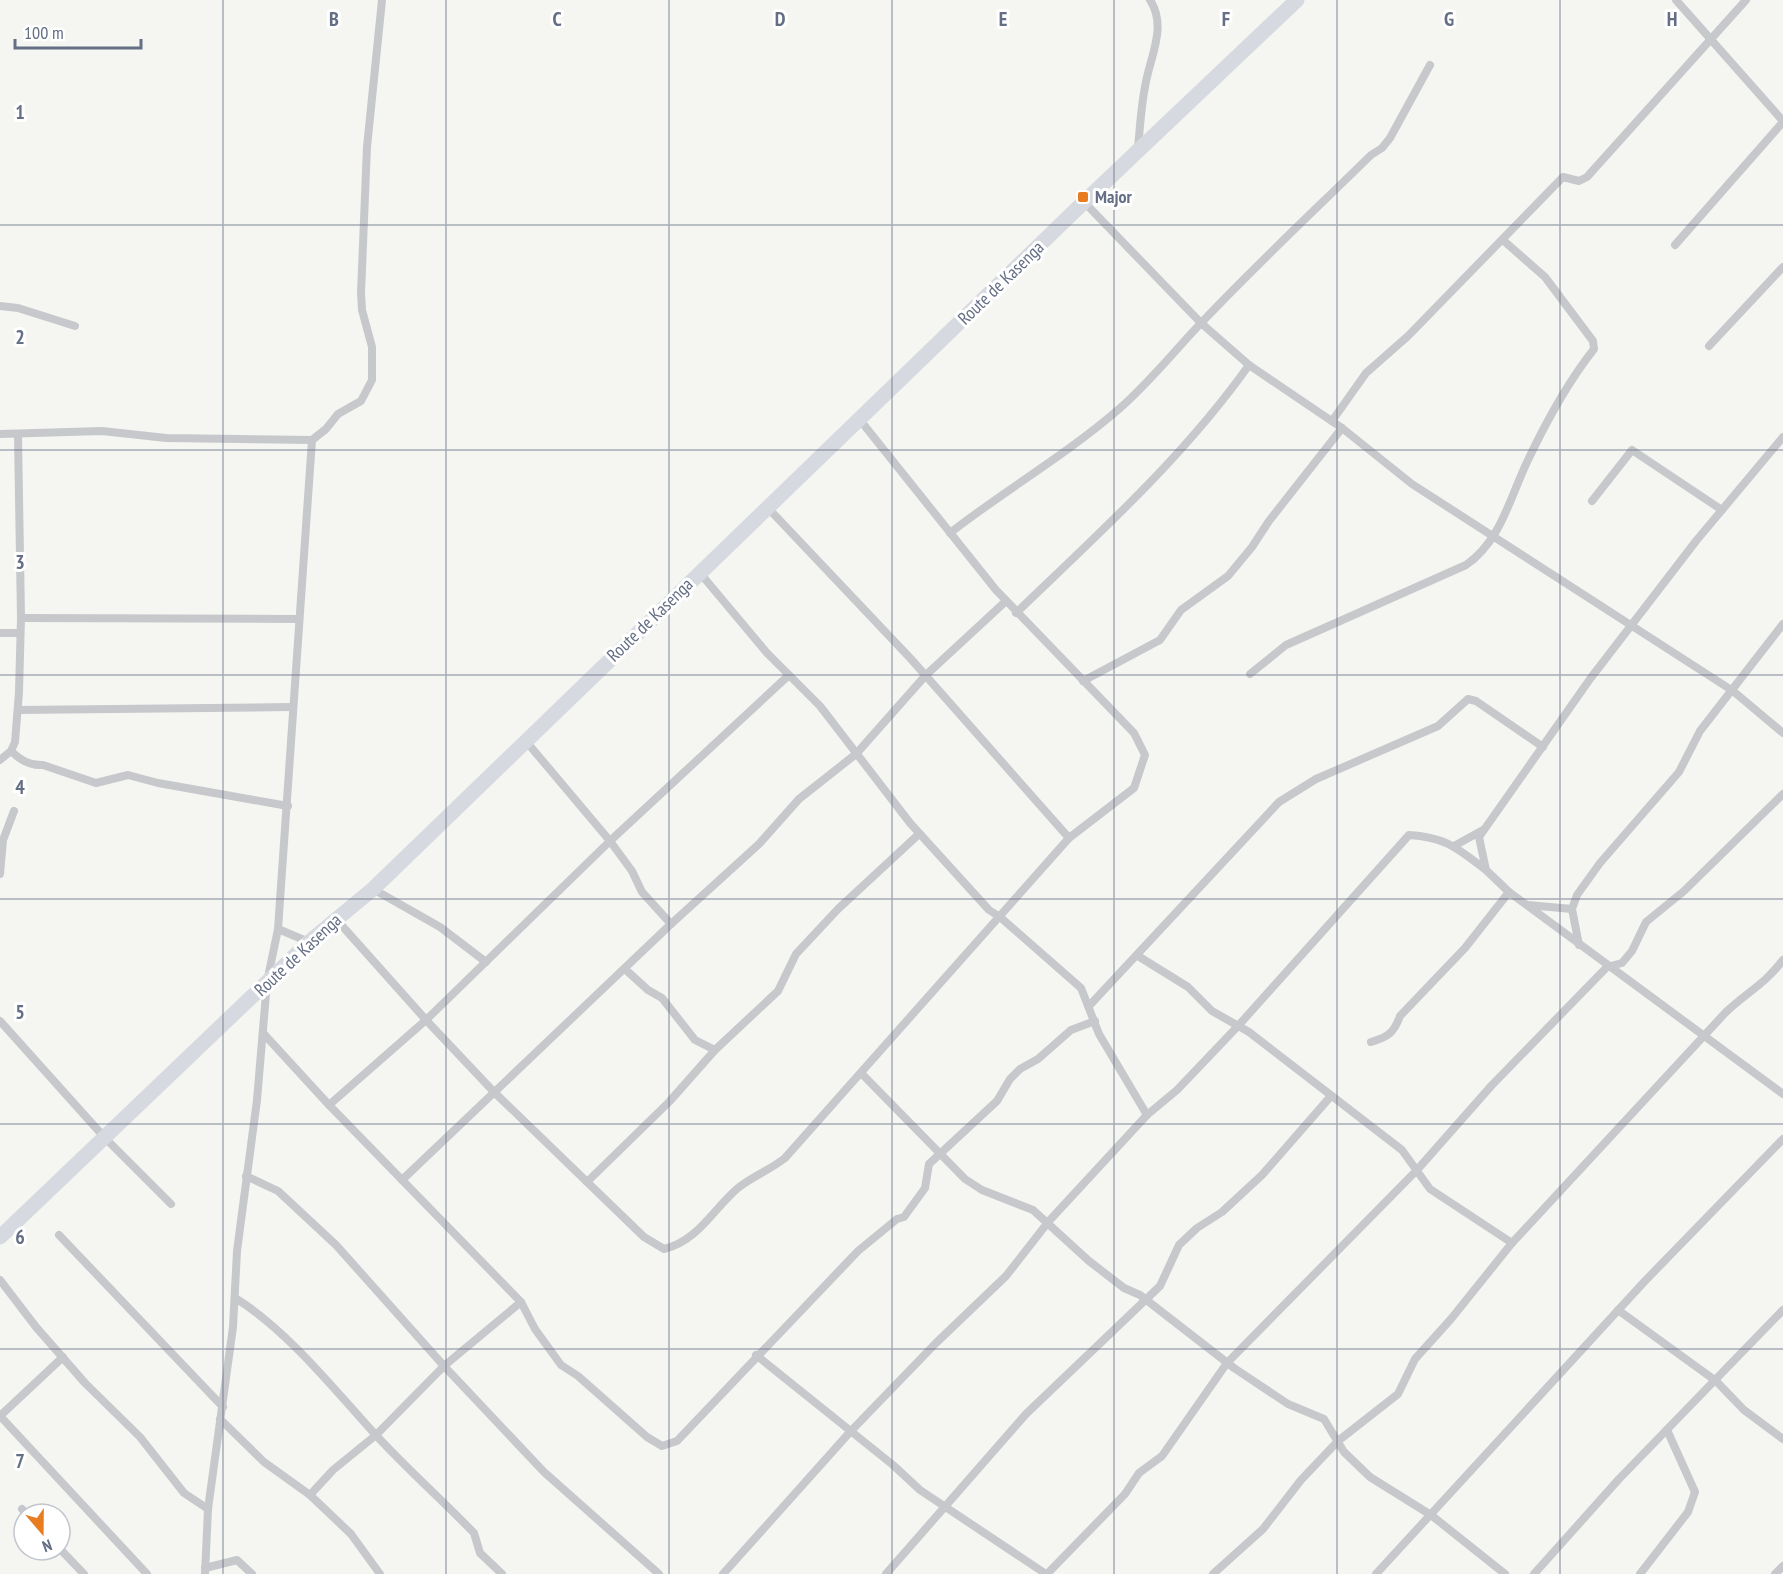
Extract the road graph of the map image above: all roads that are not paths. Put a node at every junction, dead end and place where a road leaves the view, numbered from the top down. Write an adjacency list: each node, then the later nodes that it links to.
1 (382, 0): 25 (street)
2 (1150, 0): 9 (street)
3 (1297, 0): 9 (highway, Route de Kasenga)
4 (1676, 0): 6 (street)
5 (1746, 0): 6 (street)
6 (1711, 38): 8 (street); 11 (street)
7 (1430, 65): 15 (street)
8 (1783, 121): 12 (street)
9 (1137, 153): 10 (highway, Route de Kasenga)
10 (1084, 202): 15 (street); 19 (highway, Route de Kasenga)
11 (1504, 241): 20 (street); 30 (street)
12 (1675, 246)
13 (1783, 267): 17 (street)
14 (0, 306): 16 (street)
15 (1201, 323): 18 (street); 29 (street)
16 (75, 326)
17 (1709, 346)
18 (1249, 365): 20 (street); 33 (street)
19 (860, 420): 27 (highway, Route de Kasenga); 29 (street)
20 (1332, 421): 21 (street)
21 (1342, 428): 30 (street); 43 (street)
22 (0, 434): 23 (street)
23 (18, 435): 25 (street); 34 (street)
24 (1783, 437): 28 (street)
25 (312, 440): 35 (street)
26 (1592, 501): 28 (street)
27 (768, 508): 31 (highway, Route de Kasenga); 42 (street)
28 (1722, 510): 36 (street)
29 (950, 533): 32 (street)
30 (1495, 536): 36 (street); 40 (street)
31 (700, 573): 41 (street); 48 (highway, Route de Kasenga)
32 (1006, 601): 33 (street); 42 (street)
33 (1016, 612): 43 (street)
34 (21, 618): 35 (street); 39 (street)
35 (298, 619): 45 (street)
36 (1632, 624): 44 (street); 49 (street)
37 (1783, 624): 44 (street)
38 (0, 633): 39 (street)
39 (20, 633): 46 (street)
40 (1250, 674)
41 (789, 675): 51 (street); 59 (street)
42 (926, 675): 51 (street); 58 (street)
43 (1083, 681): 58 (street)
44 (1733, 691): 47 (street); 66 (street)
45 (292, 707): 46 (street); 54 (street)
46 (18, 710): 50 (street)
47 (1783, 733)
48 (525, 740): 59 (street); 63 (highway, Route de Kasenga)
49 (1543, 747): 56 (street); 73 (street)
50 (11, 751): 52 (street); 54 (street)
51 (856, 754): 57 (street); 69 (street)
52 (0, 760)
53 (1783, 794): 76 (street)
54 (288, 806): 70 (street)
55 (14, 811): 62 (street)
56 (1485, 829): 60 (street); 61 (street)
57 (919, 834): 67 (street); 87 (street)
58 (1069, 838): 67 (street)
59 (610, 841): 69 (street); 75 (street)
60 (1454, 846): 61 (street); 83 (street)
61 (1486, 870): 64 (street)
62 (0, 874)
63 (374, 889): 68 (highway, Route de Kasenga); 75 (street)
64 (1509, 892): 65 (street); 86 (street)
65 (1525, 905): 66 (street); 72 (street)
66 (1572, 909): 72 (street)
67 (1000, 917): 79 (street); 88 (street)
68 (336, 919): 71 (highway, Route de Kasenga); 80 (street)
69 (671, 924): 77 (street)
70 (278, 929): 71 (street); 78 (street)
71 (309, 942): 78 (highway, Route de Kasenga)
72 (1580, 945): 76 (street)
73 (1138, 956): 79 (street); 83 (street)
74 (1783, 960): 85 (street)
75 (486, 963): 80 (street)
76 (1607, 967): 85 (street); 97 (street)
77 (626, 970): 87 (street); 89 (street)
78 (267, 982): 84 (street); 94 (highway, Route de Kasenga)
79 (1089, 1006): 82 (street)
80 (426, 1020): 89 (street); 92 (street)
81 (0, 1021): 94 (street)
82 (1095, 1022): 93 (street); 96 (street)
83 (1238, 1026): 91 (street); 93 (street)
84 (263, 1033): 92 (street); 98 (street)
85 (1704, 1038): 90 (street); 105 (street)
86 (1371, 1042)
87 (715, 1050): 100 (street)
88 (861, 1073): 96 (street); 100 (street)
89 (494, 1092): 99 (street); 100 (street)
90 (1783, 1094)
91 (1331, 1096): 97 (street); 108 (street)
92 (329, 1105): 99 (street)
93 (1147, 1115): 102 (street)
94 (105, 1138): 101 (street); 104 (highway, Route de Kasenga)
95 (1783, 1139): 110 (street)
96 (938, 1153): 102 (street); 112 (street)
97 (1417, 1170): 105 (street); 114 (street)
98 (246, 1176): 107 (street); 115 (street)
99 (402, 1180): 109 (street)
100 (587, 1182)
101 (171, 1204)
102 (1048, 1221): 108 (street); 120 (street)
103 (59, 1235): 117 (street)
104 (0, 1236)
105 (1512, 1243): 123 (street)
106 (0, 1280): 113 (street)
107 (235, 1298): 117 (street); 121 (street)
108 (1145, 1300): 114 (street); 125 (street)
109 (521, 1302): 112 (street); 115 (street)
110 (1618, 1310): 116 (street); 127 (street)
111 (1783, 1310): 116 (street)
112 (756, 1356): 120 (street)
113 (63, 1357): 126 (street); 133 (street)
114 (1227, 1363): 123 (street); 140 (street)
115 (444, 1366): 121 (street); 137 (street)
116 (1716, 1381): 119 (street); 122 (street)
117 (223, 1407): 118 (street)
118 (220, 1419): 124 (street); 126 (street)
119 (1666, 1430): 131 (street); 144 (street)
120 (850, 1432): 125 (street); 138 (street)
121 (376, 1435): 124 (street); 136 (street)
122 (1783, 1439)
123 (1338, 1441): 127 (street); 141 (street)
124 (310, 1495): 135 (street)
125 (944, 1506): 139 (street); 140 (street)
126 (208, 1509): 130 (street)
127 (1431, 1515): 142 (street); 143 (street)
128 (72, 1562): 132 (street)
129 (1783, 1566): 145 (street)
130 (205, 1571): 134 (street)
131 (1538, 1573)
132 (84, 1574)
133 (147, 1574)
134 (252, 1574)
135 (380, 1574)
136 (502, 1574)
137 (659, 1574)
138 (723, 1574)
139 (886, 1574)
140 (1046, 1574)
141 (1213, 1574)
142 (1376, 1574)
143 (1505, 1574)
144 (1640, 1574)
145 (1775, 1574)

